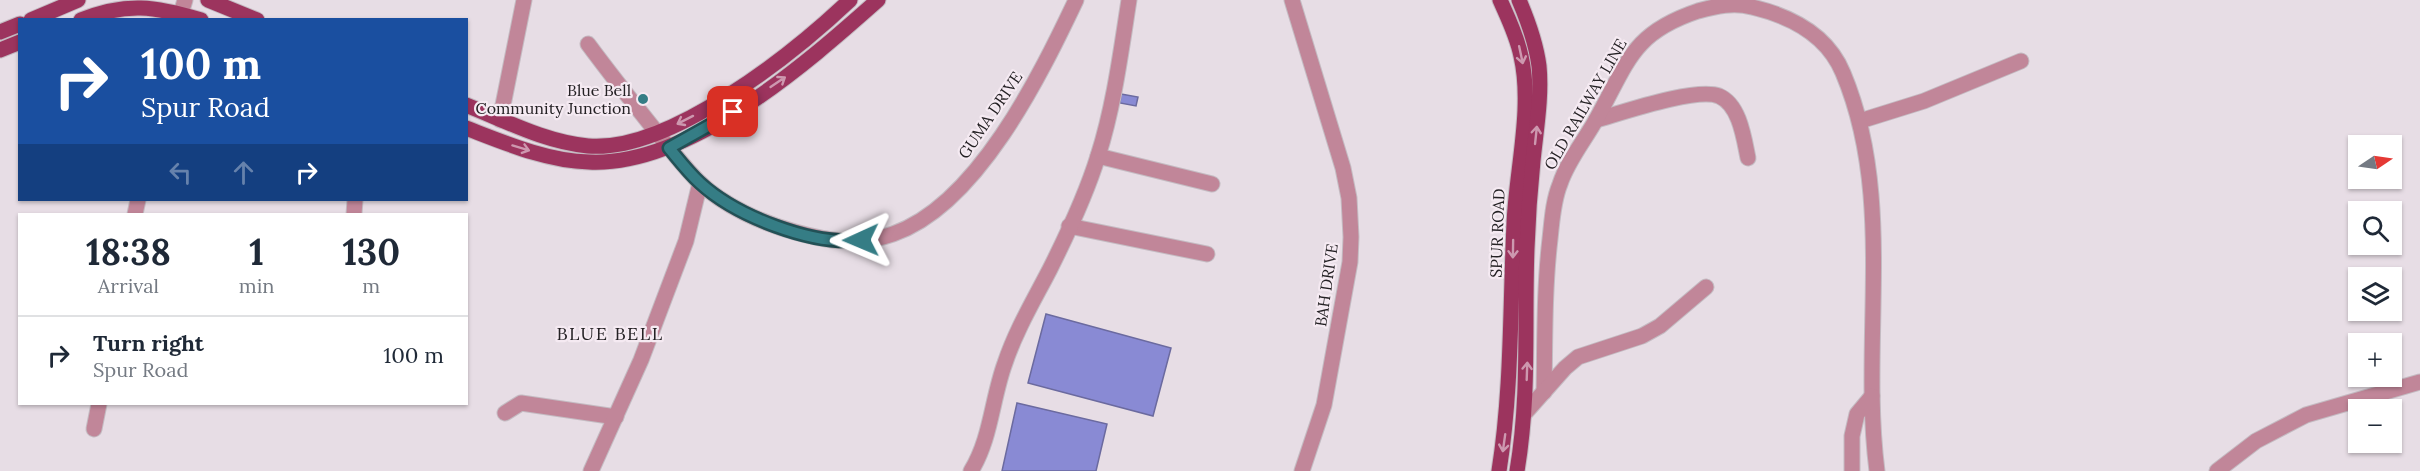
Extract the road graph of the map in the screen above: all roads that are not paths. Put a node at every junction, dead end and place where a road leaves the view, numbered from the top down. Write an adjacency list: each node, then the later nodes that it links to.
1 (78, 0): 13 (main road)
2 (524, 0): 27 (street)
3 (850, 0): 19 (main road)
4 (878, 0): 21 (main road)
5 (1076, 0): 35 (street, GUMA DRIVE)
6 (1129, 0): 33 (street)
7 (1292, 0): 50 (street, BAH DRIVE)
8 (1500, 0): 17 (main road, SPUR ROAD)
9 (216, 1): 16 (main road)
10 (1739, 2): 28 (street, OLD RAILWAY LINE); 29 (street, OLD RAILWAY LINE)
11 (1521, 5): 17 (main road); 45 (main road, SPUR ROAD, one-way to 11)
12 (182, 11): 14 (main road); 15 (main road)
13 (36, 18)
14 (88, 18)
15 (197, 18)
16 (253, 18)
17 (1508, 18): 51 (main road, SPUR ROAD, one-way to 51)
18 (18, 25): 20 (main road)
19 (822, 26): 21 (main road); 31 (main road, one-way to 31)
20 (0, 32)
21 (834, 40): 32 (main road, one-way to 21)
22 (18, 43): 24 (main road)
23 (588, 44): 31 (street, GUMA DRIVE)
24 (0, 50)
25 (2021, 61): 29 (street)
26 (468, 106): 27 (main road)
27 (501, 120): 31 (main road)
28 (1596, 120): 34 (street); 41 (street, OLD RAILWAY LINE)
29 (1860, 121): 42 (street, OLD RAILWAY LINE)
30 (468, 129): 32 (main road, one-way to 32)
31 (658, 134): 32 (street, GUMA DRIVE)
32 (669, 148): 35 (street, GUMA DRIVE)
33 (1098, 156): 36 (street); 37 (street)
34 (1748, 158)
35 (700, 183): 46 (street)
36 (1212, 184)
37 (1070, 226): 38 (street); 49 (street)
38 (1207, 254)
39 (1707, 287): 41 (street)
40 (2420, 382): 55 (street)
41 (1544, 392): 45 (street)
42 (1872, 396): 53 (street); 54 (street, OLD RAILWAY LINE)
43 (99, 405): 47 (street)
44 (505, 413): 46 (street)
45 (1525, 413): 52 (main road, SPUR ROAD)
46 (616, 417): 48 (street)
47 (94, 429)
48 (591, 471)
49 (971, 471)
50 (1302, 471)
51 (1499, 471)
52 (1517, 471)
53 (1852, 471)
54 (1877, 471)
55 (2217, 471)

